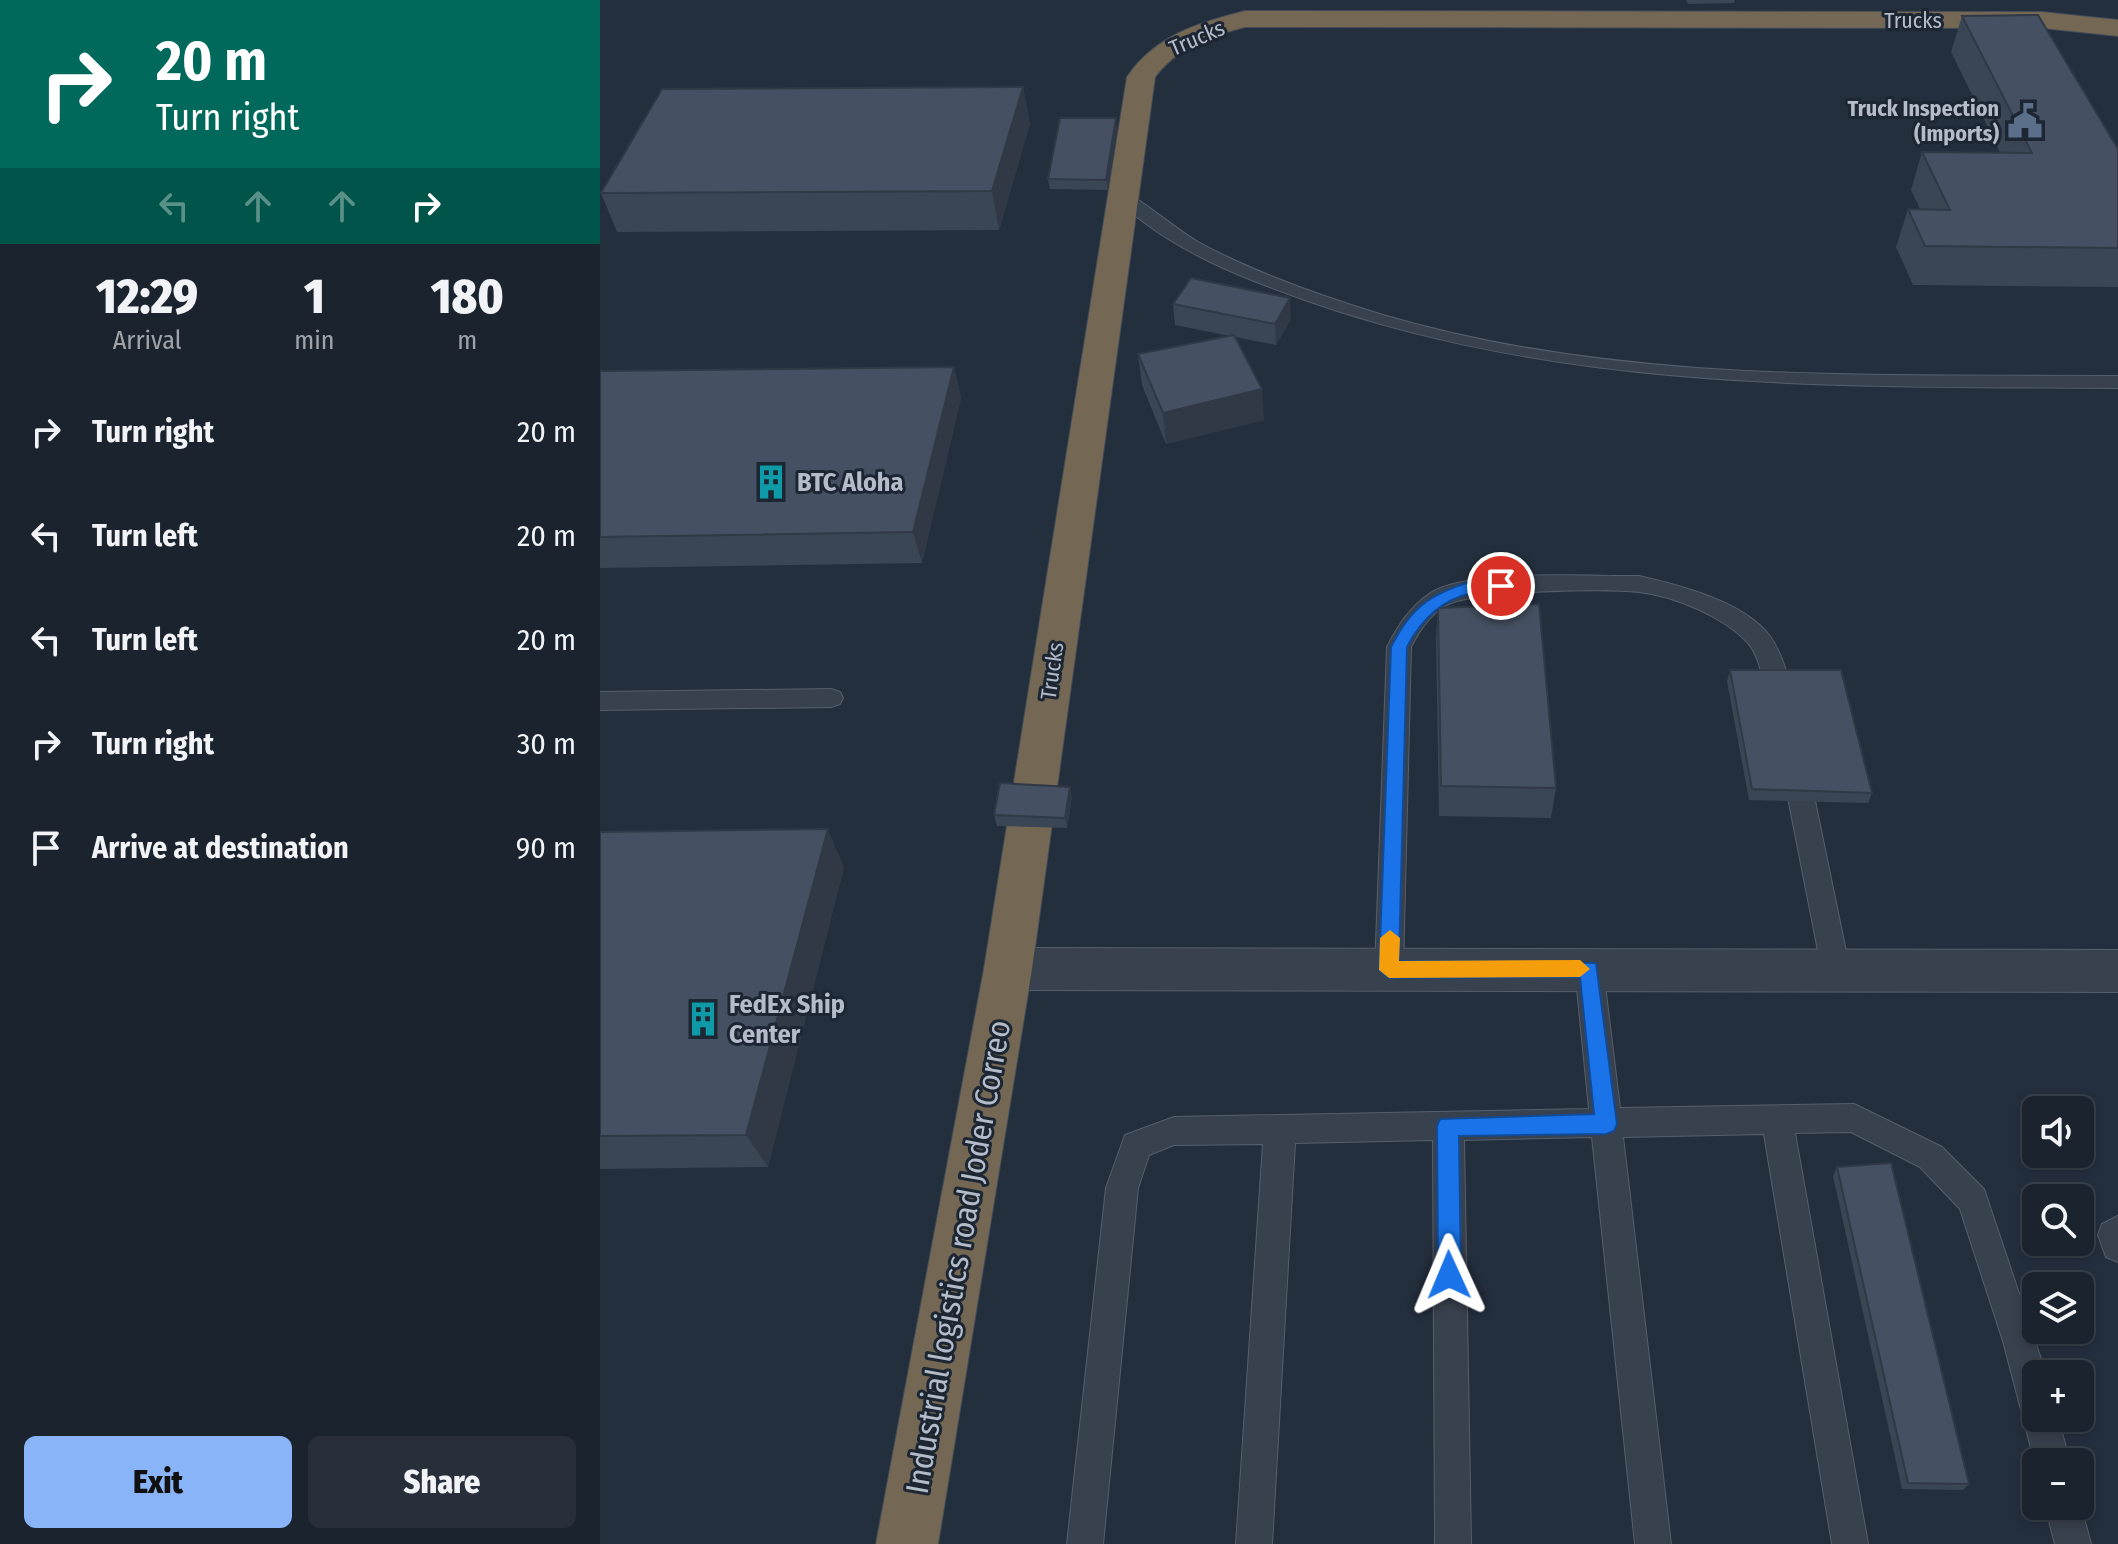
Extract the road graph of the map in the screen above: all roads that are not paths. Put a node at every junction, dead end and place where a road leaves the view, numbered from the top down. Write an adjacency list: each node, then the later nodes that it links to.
1 (2118, 28): 2 (highway, Trucks)
2 (1123, 196): 3 (lane); 6 (highway, Trucks)
3 (2118, 382)
4 (831, 698): 5 (lane)
5 (600, 701)
6 (1008, 969): 8 (street); 19 (highway, Industrial logistics road Joder Correo)
7 (1589, 969): 8 (street); 9 (street); 12 (lane)
8 (1389, 970): 9 (lane)
9 (1836, 971): 10 (street)
10 (2118, 971)
11 (1777, 1118): 12 (lane); 17 (lane); 24 (lane)
12 (1606, 1124): 13 (lane); 23 (lane)
13 (1448, 1126): 14 (lane); 22 (lane)
14 (1280, 1129): 20 (lane); 21 (lane)
15 (2118, 1232): 16 (lane)
16 (2118, 1246)
17 (2025, 1360)
18 (2067, 1520): 25 (lane)
19 (907, 1544)
20 (1085, 1544)
21 (1254, 1544)
22 (1453, 1544)
23 (1653, 1544)
24 (1850, 1544)
25 (2073, 1544)

